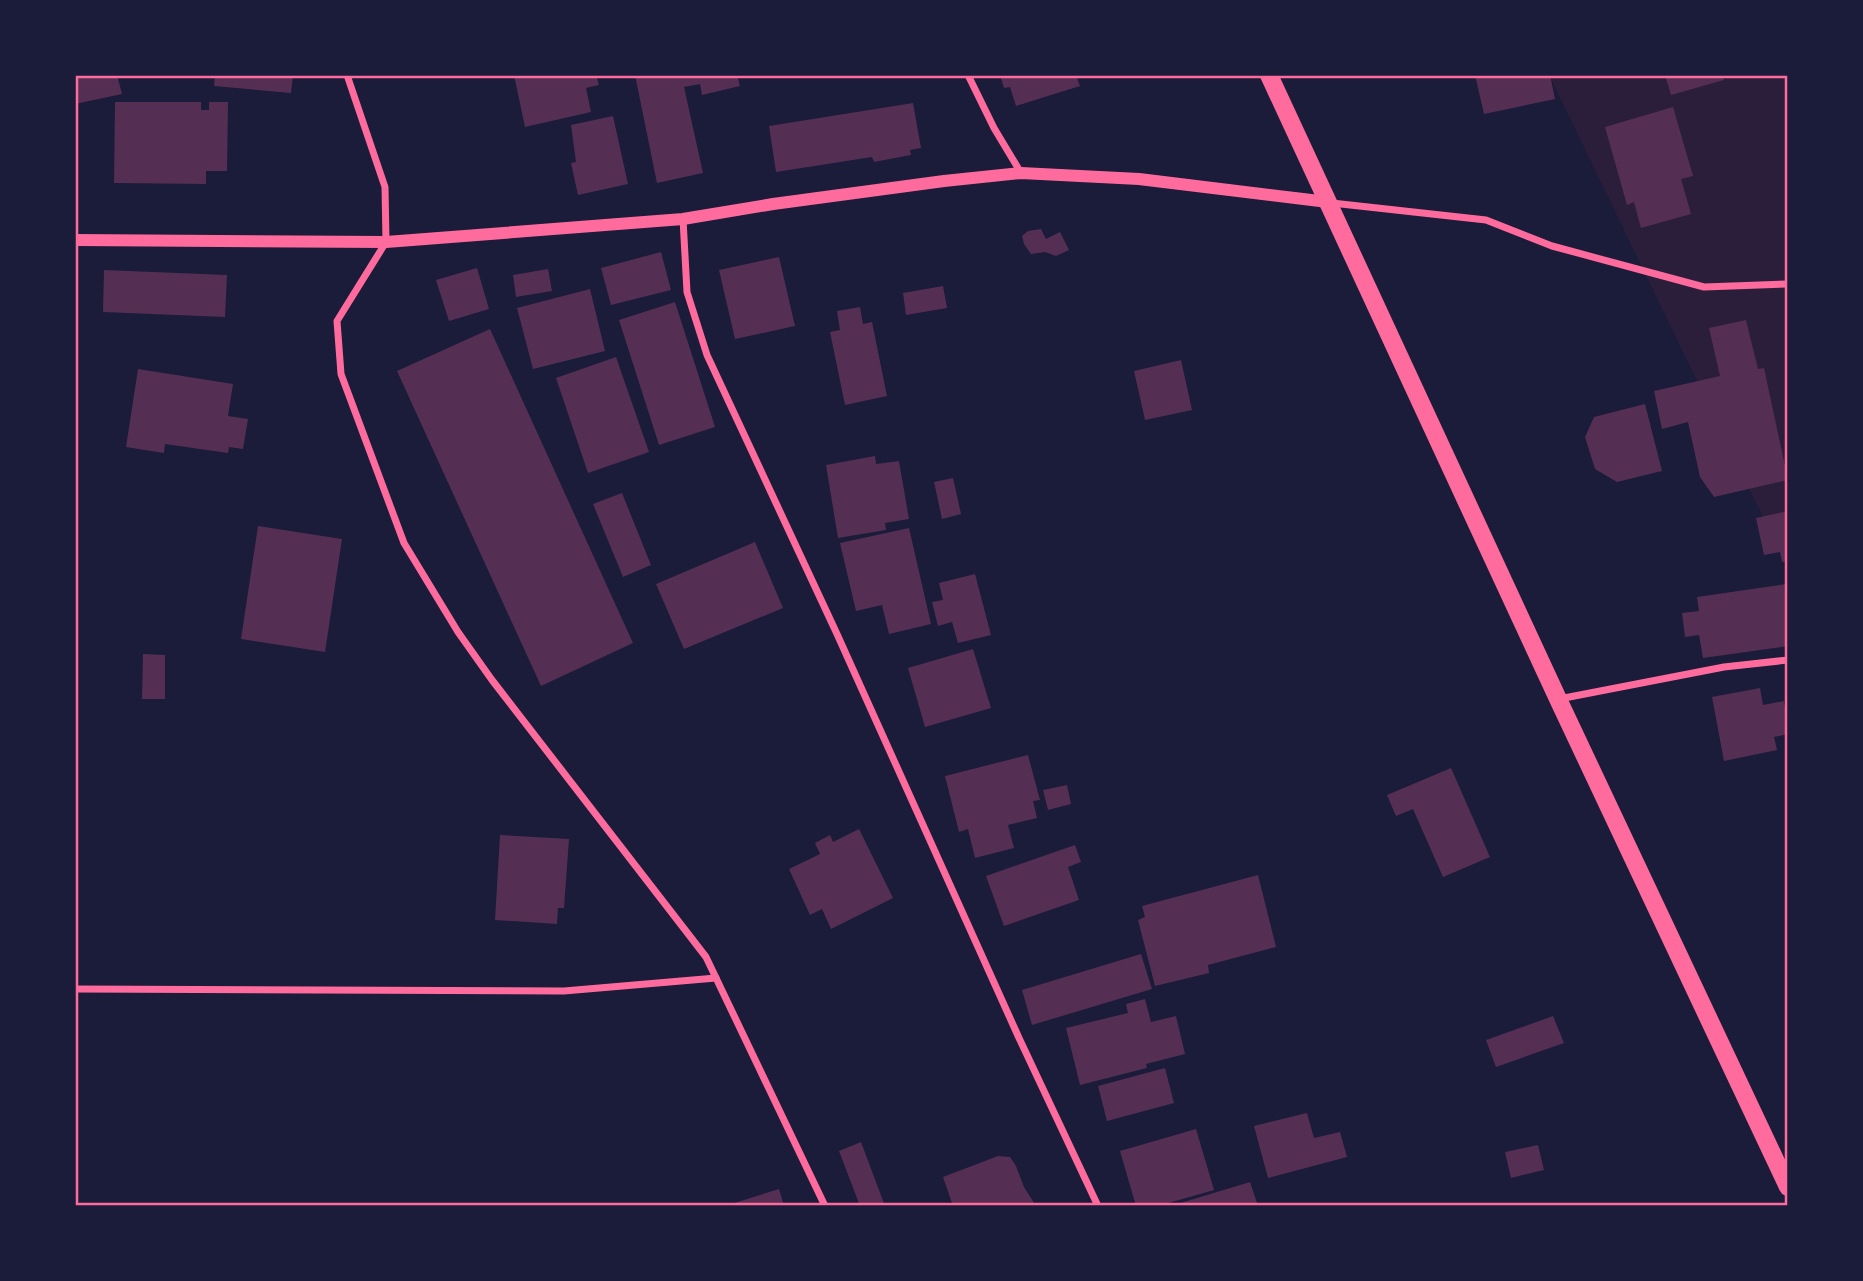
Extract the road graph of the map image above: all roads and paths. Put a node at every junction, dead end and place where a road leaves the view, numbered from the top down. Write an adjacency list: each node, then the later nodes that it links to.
1 (347, 75): 8 (street)
2 (968, 75): 4 (street)
3 (1269, 75): 5 (main road)
4 (1021, 173): 5 (street); 6 (street)
5 (1328, 202): 9 (street); 11 (main road)
6 (683, 219): 8 (street); 16 (street)
7 (75, 240): 8 (street)
8 (386, 242): 12 (street)
9 (1788, 284)
10 (1788, 660): 11 (street)
11 (1558, 699): 14 (main road)
12 (716, 978): 13 (street); 15 (street)
13 (75, 989)
14 (1788, 1187)
15 (825, 1206)
16 (1098, 1206)

